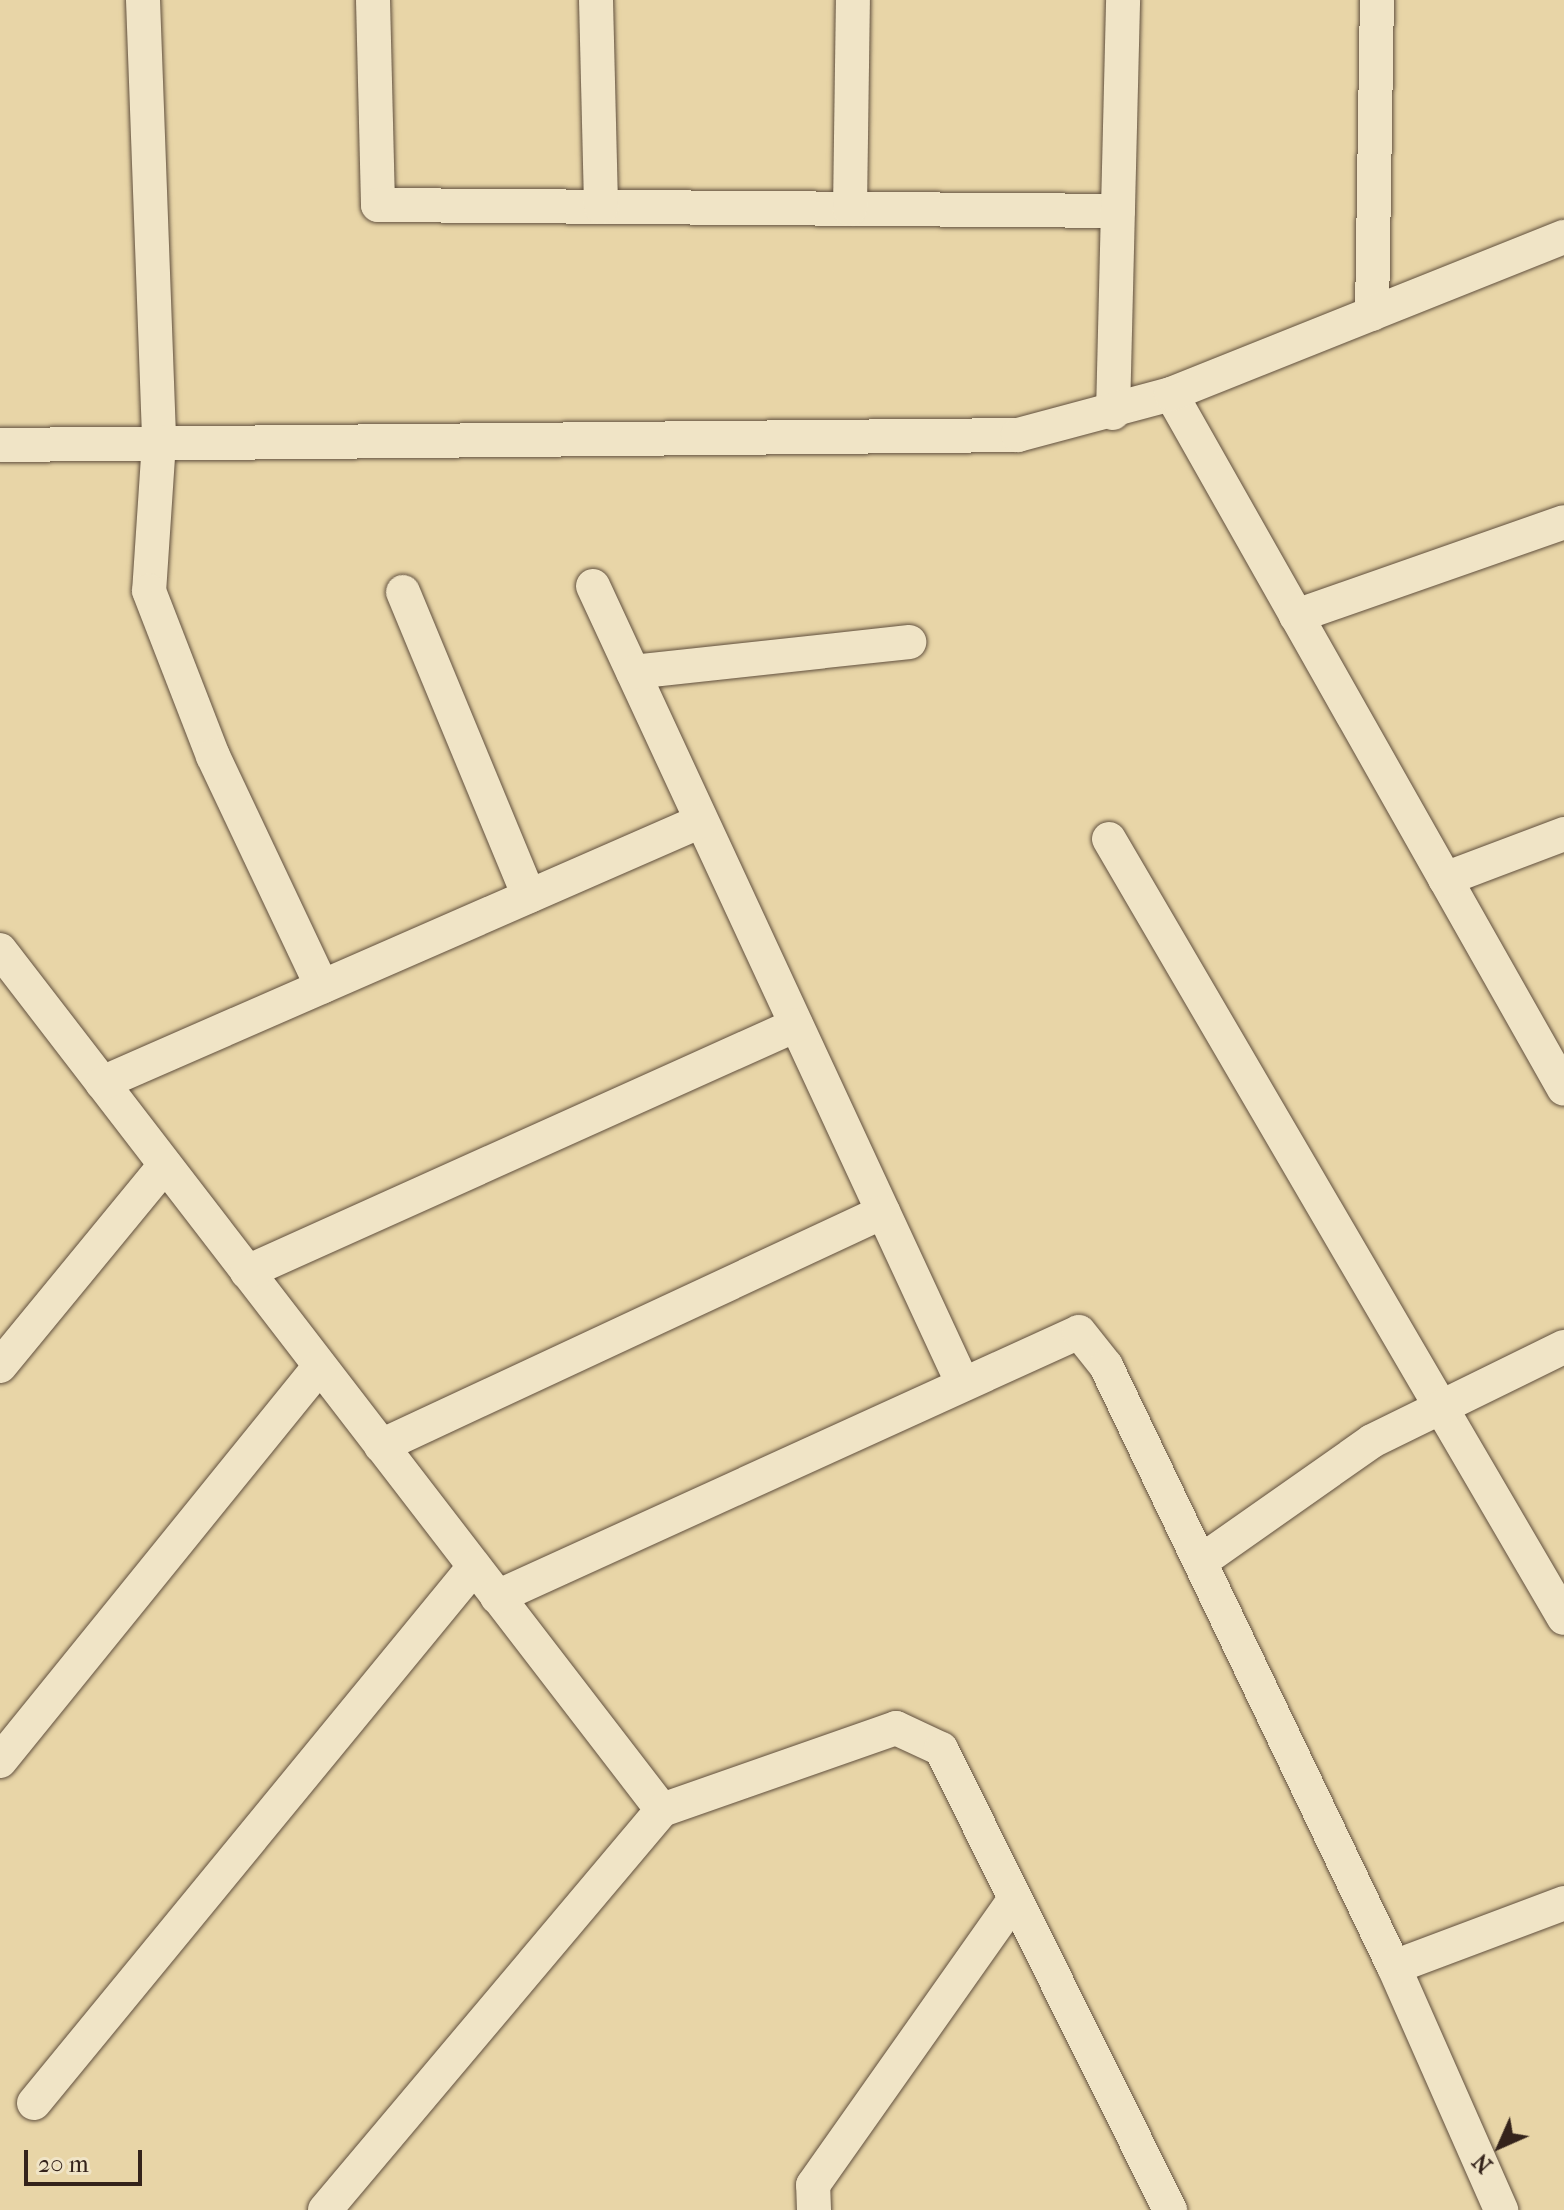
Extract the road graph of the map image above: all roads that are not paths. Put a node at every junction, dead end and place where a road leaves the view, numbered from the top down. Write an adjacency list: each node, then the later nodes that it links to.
1 (143, 0): 14 (street)
2 (373, 0): 7 (street)
3 (596, 0): 7 (street)
4 (853, 0): 8 (street)
5 (1123, 0): 9 (street)
6 (1377, 0): 11 (street)
7 (601, 207): 8 (street)
8 (850, 209): 9 (street)
9 (1118, 211): 13 (street)
10 (1564, 237): 11 (street)
11 (1372, 314): 12 (street)
12 (1171, 394): 13 (street); 19 (street)
13 (1113, 413): 14 (street)
14 (159, 442): 15 (street); 28 (street)
15 (0, 445)
16 (1564, 522): 19 (street)
17 (593, 586): 21 (street)
18 (403, 592): 26 (street)
19 (1296, 616): 25 (street)
20 (909, 642): 21 (street)
21 (633, 672): 22 (street)
22 (701, 821): 26 (street); 29 (street)
23 (1564, 834): 25 (street)
24 (1109, 839): 39 (street)
25 (1445, 879): 31 (street)
26 (529, 896): 28 (street)
27 (6, 974): 30 (street)
28 (322, 987): 30 (street)
29 (796, 1025): 33 (street); 34 (street)
30 (102, 1083): 32 (street)
31 (1564, 1089)
32 (165, 1165): 34 (street); 36 (street)
33 (883, 1212): 38 (street); 40 (street)
34 (247, 1272): 37 (street)
35 (1564, 1347): 39 (street)
36 (0, 1366)
37 (320, 1366): 40 (street); 45 (street)
38 (962, 1382): 41 (street); 43 (street)
39 (1440, 1405): 41 (street); 44 (street)
40 (381, 1446): 42 (street)
41 (1200, 1562): 49 (street)
42 (474, 1567): 43 (street); 50 (street)
43 (497, 1597): 46 (street)
44 (1564, 1618)
45 (0, 1761)
46 (662, 1810): 47 (street); 51 (street)
47 (1015, 1899): 52 (street); 53 (street)
48 (1564, 1903): 49 (street)
49 (1394, 1967): 54 (street)
50 (34, 2103)
51 (325, 2210)
52 (814, 2210)
53 (1170, 2210)
54 (1501, 2210)

